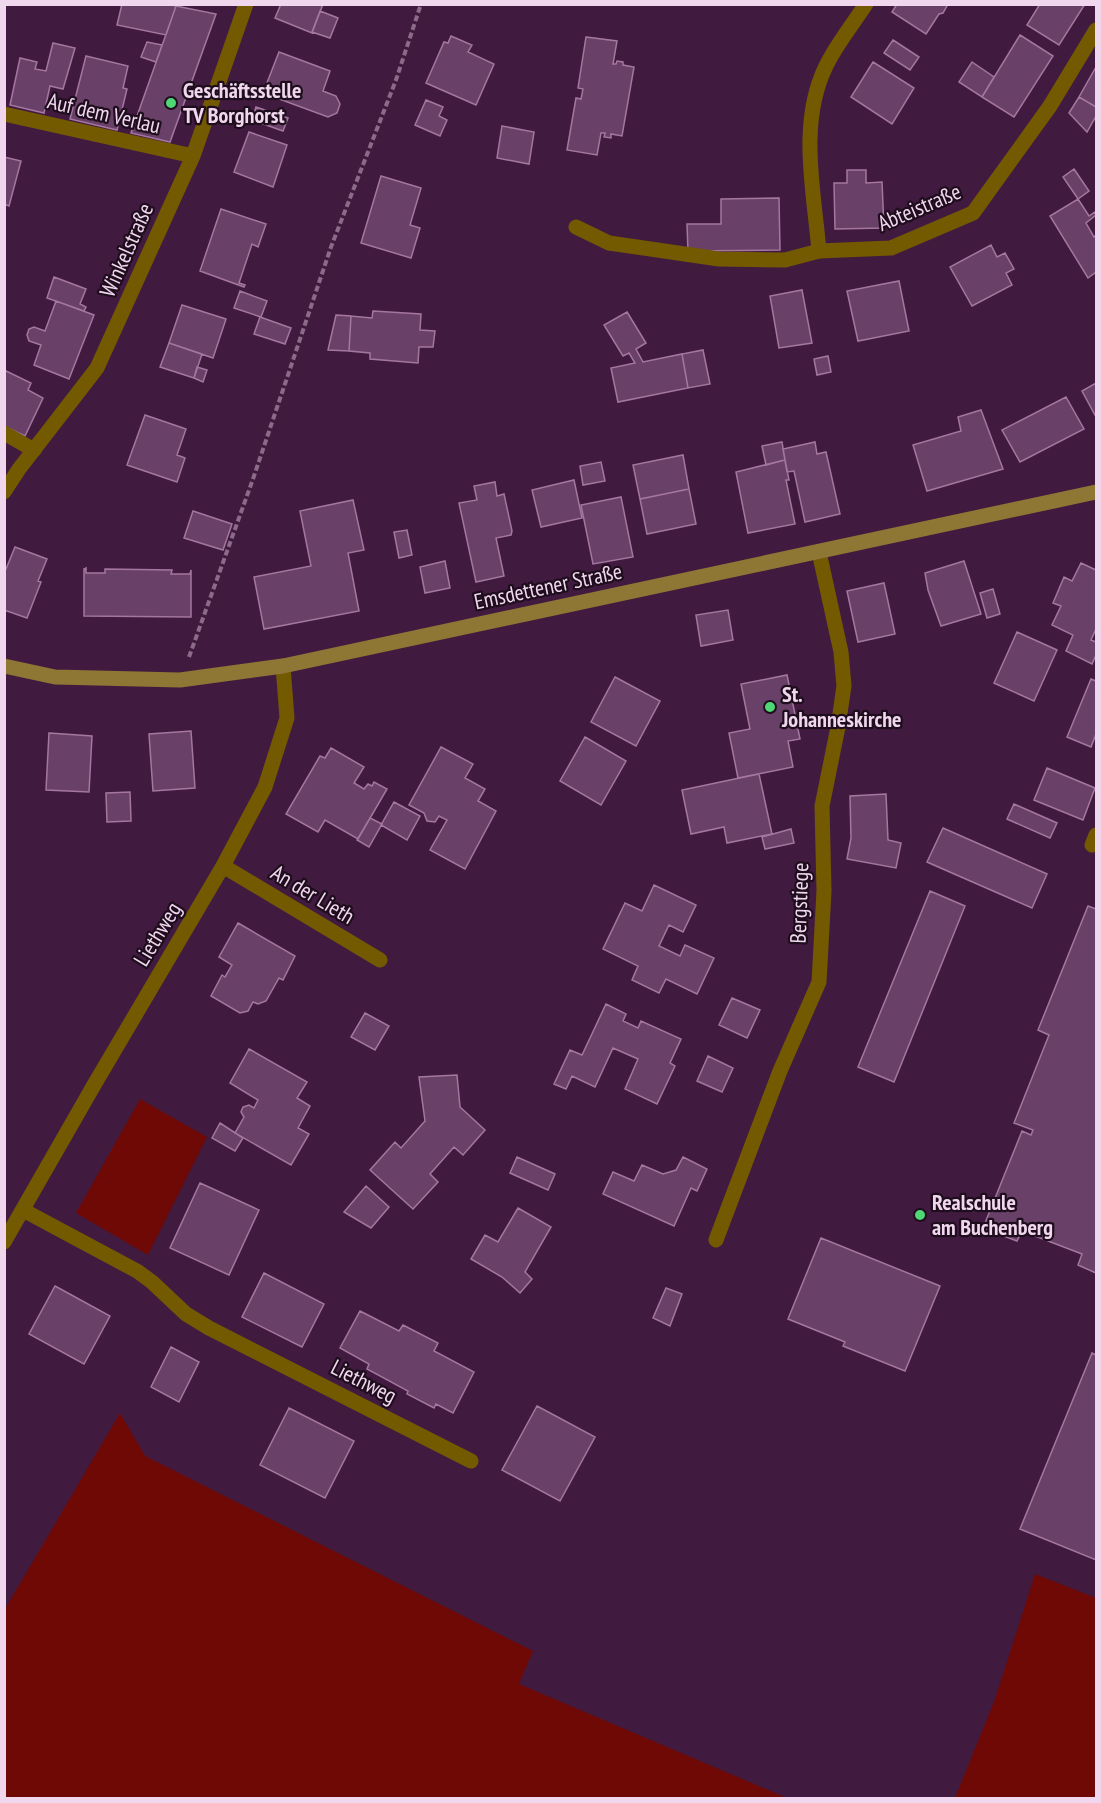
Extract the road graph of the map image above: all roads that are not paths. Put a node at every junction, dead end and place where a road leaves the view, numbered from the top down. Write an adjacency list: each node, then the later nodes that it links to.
1 (246, 4): 5 (street, Winkelstraße)
2 (866, 4): 7 (street)
3 (1096, 30): 7 (street, Abteistraße)
4 (4, 114): 5 (street, Auf dem Verlau)
5 (193, 156): 9 (street, Winkelstraße)
6 (576, 227): 7 (street, Abteistraße)
7 (819, 251)
8 (4, 434): 9 (street)
9 (33, 450): 10 (street, Winkelstraße)
10 (4, 492)
11 (1096, 492): 12 (main road, Emsdettener Straße)
12 (819, 552): 14 (main road, Emsdettener Straße); 18 (street, Bergstiege)
13 (4, 666): 14 (main road, Emsdettener Straße)
14 (283, 666): 15 (street, Liethweg)
15 (223, 866): 16 (street, An der Lieth); 17 (street, Liethweg)
16 (380, 960)
17 (23, 1210): 19 (street, Liethweg); 20 (street, Liethweg)
18 (716, 1240)
19 (4, 1242)
20 (471, 1461)

